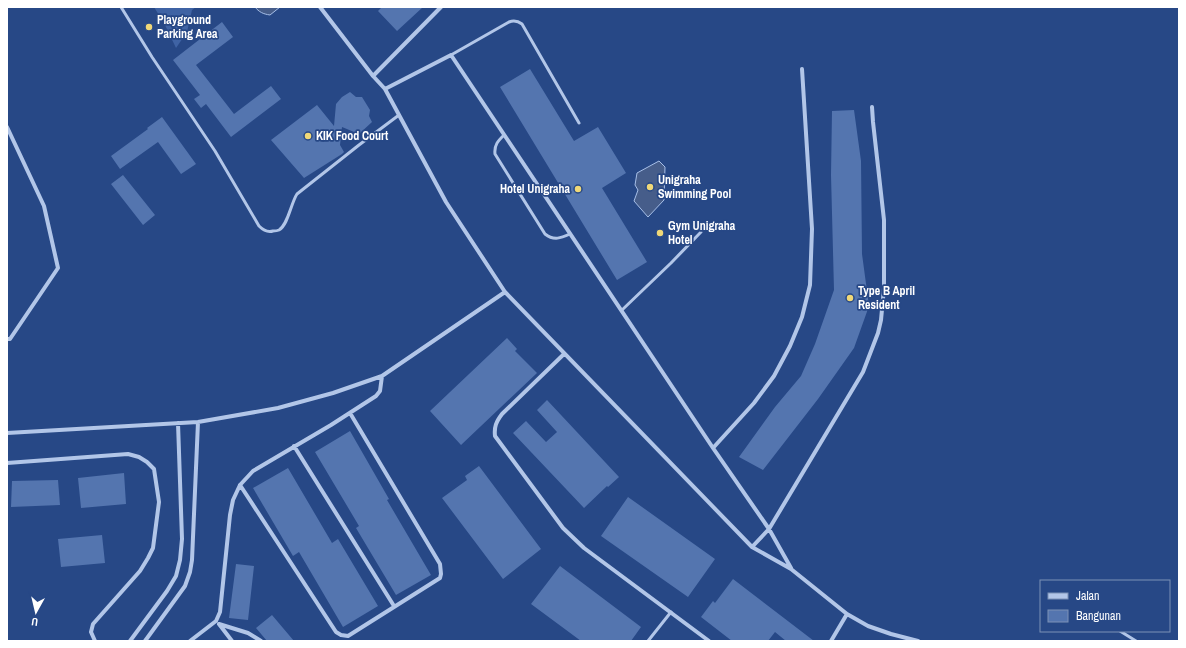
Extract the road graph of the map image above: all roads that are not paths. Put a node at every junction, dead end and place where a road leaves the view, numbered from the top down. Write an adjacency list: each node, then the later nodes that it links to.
1 (121, 7): 9 (lane)
2 (320, 7): 6 (street)
3 (441, 7): 6 (street)
4 (451, 55): 7 (street); 10 (lane); 12 (street)
5 (802, 69): 25 (street)
6 (372, 76): 7 (street)
7 (385, 89): 9 (street)
8 (872, 107): 28 (street)
9 (399, 115): 15 (street)
10 (579, 123)
11 (7, 127): 17 (street)
12 (504, 135): 14 (street); 14 (lane)
13 (701, 232): 16 (lane)
14 (570, 234): 16 (street)
15 (505, 292): 18 (street); 19 (street)
16 (622, 310): 25 (street)
17 (7, 339)
18 (564, 354): 29 (street); 32 (street)
19 (382, 376): 20 (street); 21 (street)
20 (350, 413): 24 (street); 31 (street)
21 (198, 422): 22 (street); 38 (street)
22 (178, 423): 23 (street); 37 (street)
23 (7, 432)
24 (294, 446): 27 (street); 31 (street)
25 (713, 448): 28 (street)
26 (7, 463): 36 (street)
27 (240, 486): 31 (street); 34 (street)
28 (769, 529): 29 (street); 30 (street)
29 (752, 547): 30 (street)
30 (791, 569): 33 (street)
31 (394, 606)
32 (671, 612): 42 (lane); 43 (street)
33 (847, 614): 44 (street); 45 (street)
34 (217, 622): 39 (street); 40 (street); 41 (street)
35 (1122, 632): 46 (lane)
36 (95, 641)
37 (130, 641)
38 (145, 641)
39 (190, 641)
40 (232, 641)
41 (262, 641)
42 (648, 641)
43 (709, 641)
44 (831, 641)
45 (918, 641)
46 (1136, 641)

